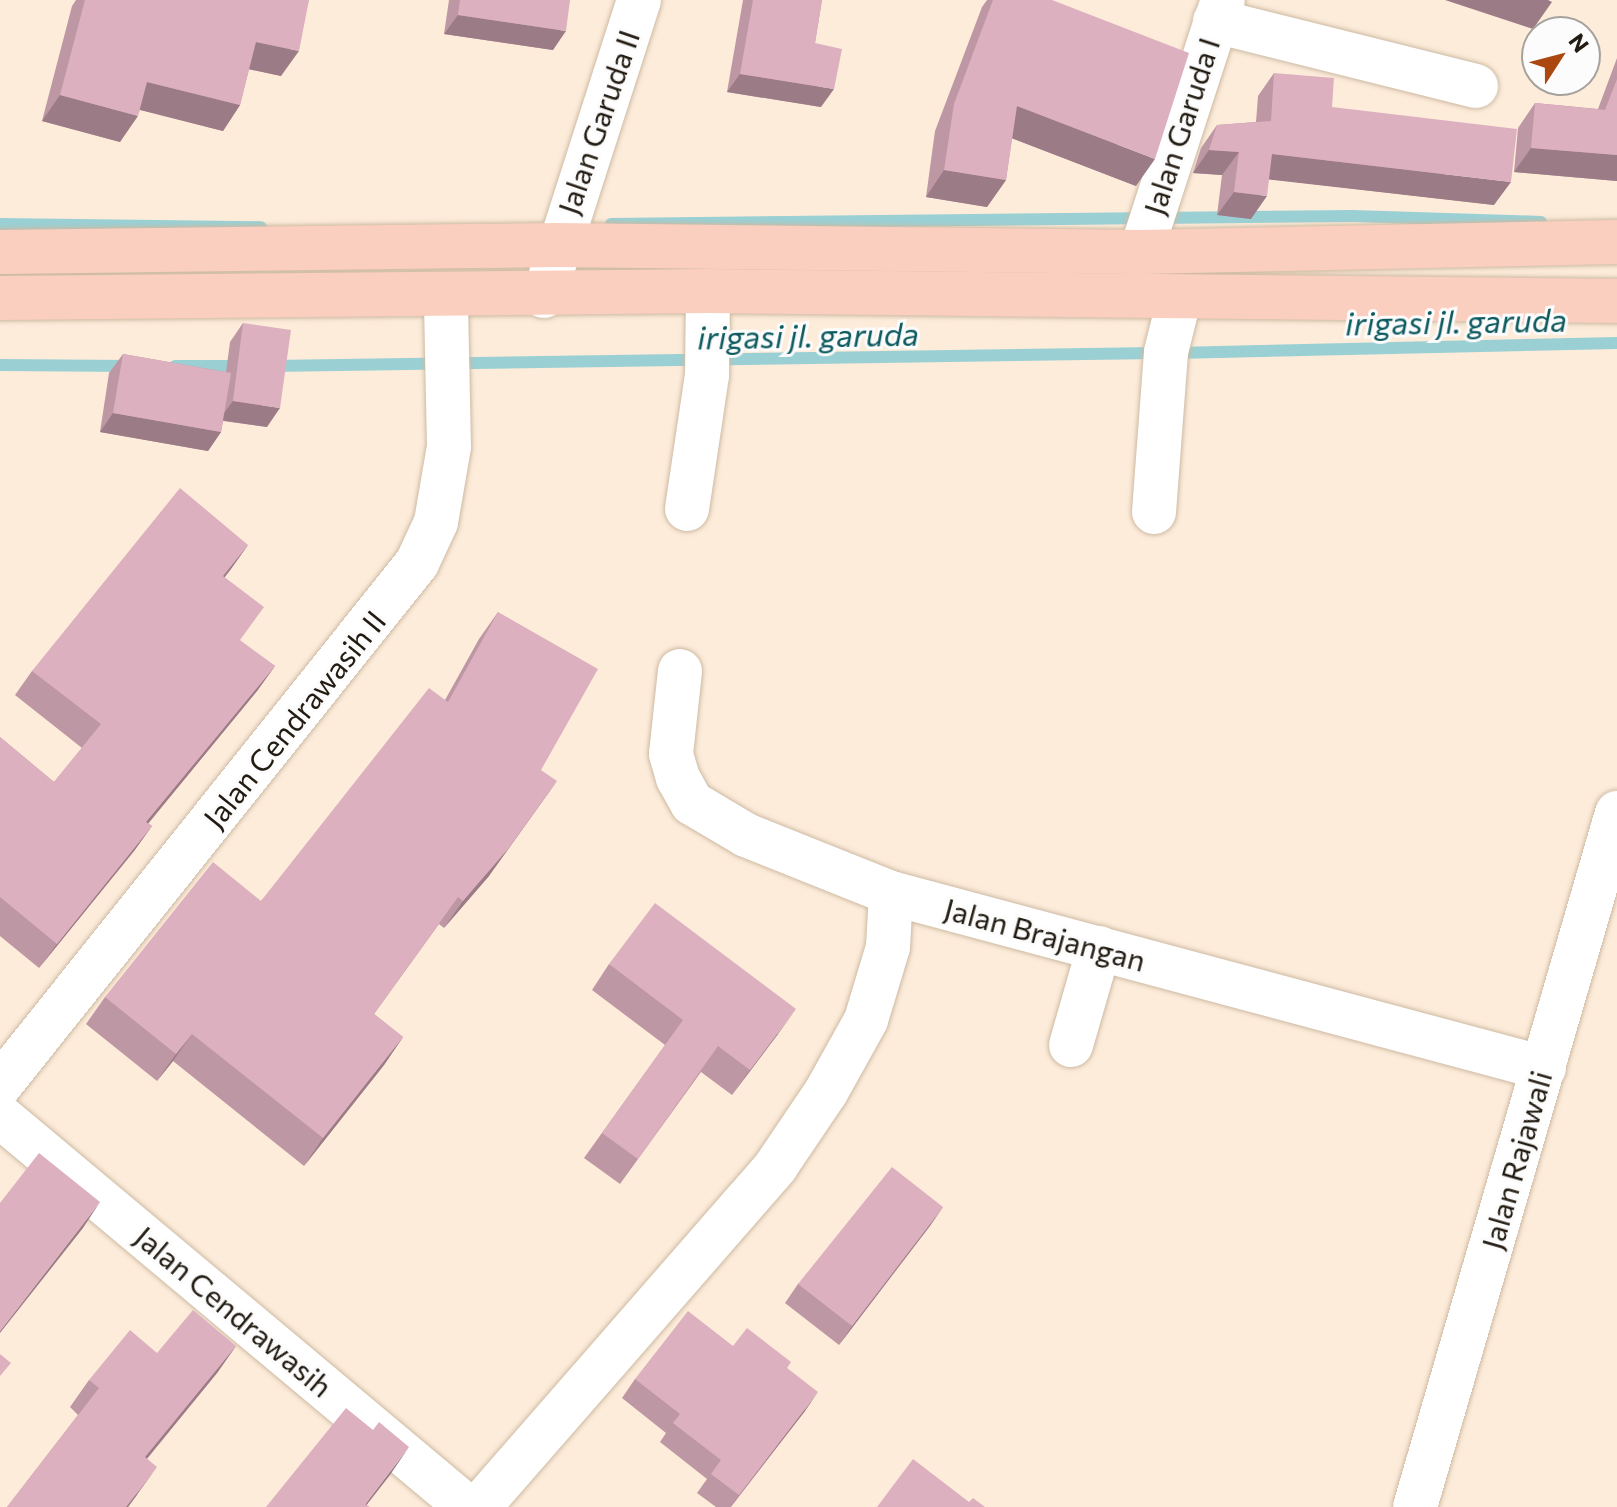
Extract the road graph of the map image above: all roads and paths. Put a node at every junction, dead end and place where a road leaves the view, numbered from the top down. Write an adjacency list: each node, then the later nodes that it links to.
1 (639, 0): 5 (street, Jalan Garuda II)
2 (1219, 11): 3 (street); 7 (street, Jalan Garuda I)
3 (1476, 86)
4 (1617, 242): 7 (main road)
5 (556, 245): 6 (main road); 7 (main road); 9 (street, Jalan Garuda II)
6 (0, 252)
7 (1141, 252)
8 (708, 291): 9 (main road); 12 (main road); 14 (street)
9 (544, 296): 11 (main road)
10 (0, 298): 11 (main road)
11 (446, 298): 22 (street, Jalan Cendrawasih II)
12 (1179, 300): 13 (main road); 15 (street)
13 (1617, 301)
14 (687, 509)
15 (1154, 512)
16 (680, 671): 18 (street, Jalan Brajangan)
17 (1617, 813): 21 (street, Jalan Rajawali)
18 (891, 893): 19 (street, Jalan Brajangan); 25 (street)
19 (1099, 948): 20 (street); 21 (street, Jalan Brajangan)
20 (1071, 1045)
21 (1544, 1068): 26 (street, Jalan Rajawali)
22 (0, 1085)
23 (0, 1116): 24 (street, Jalan Cendrawasih)
24 (467, 1507)
25 (479, 1507)
26 (1415, 1507)

